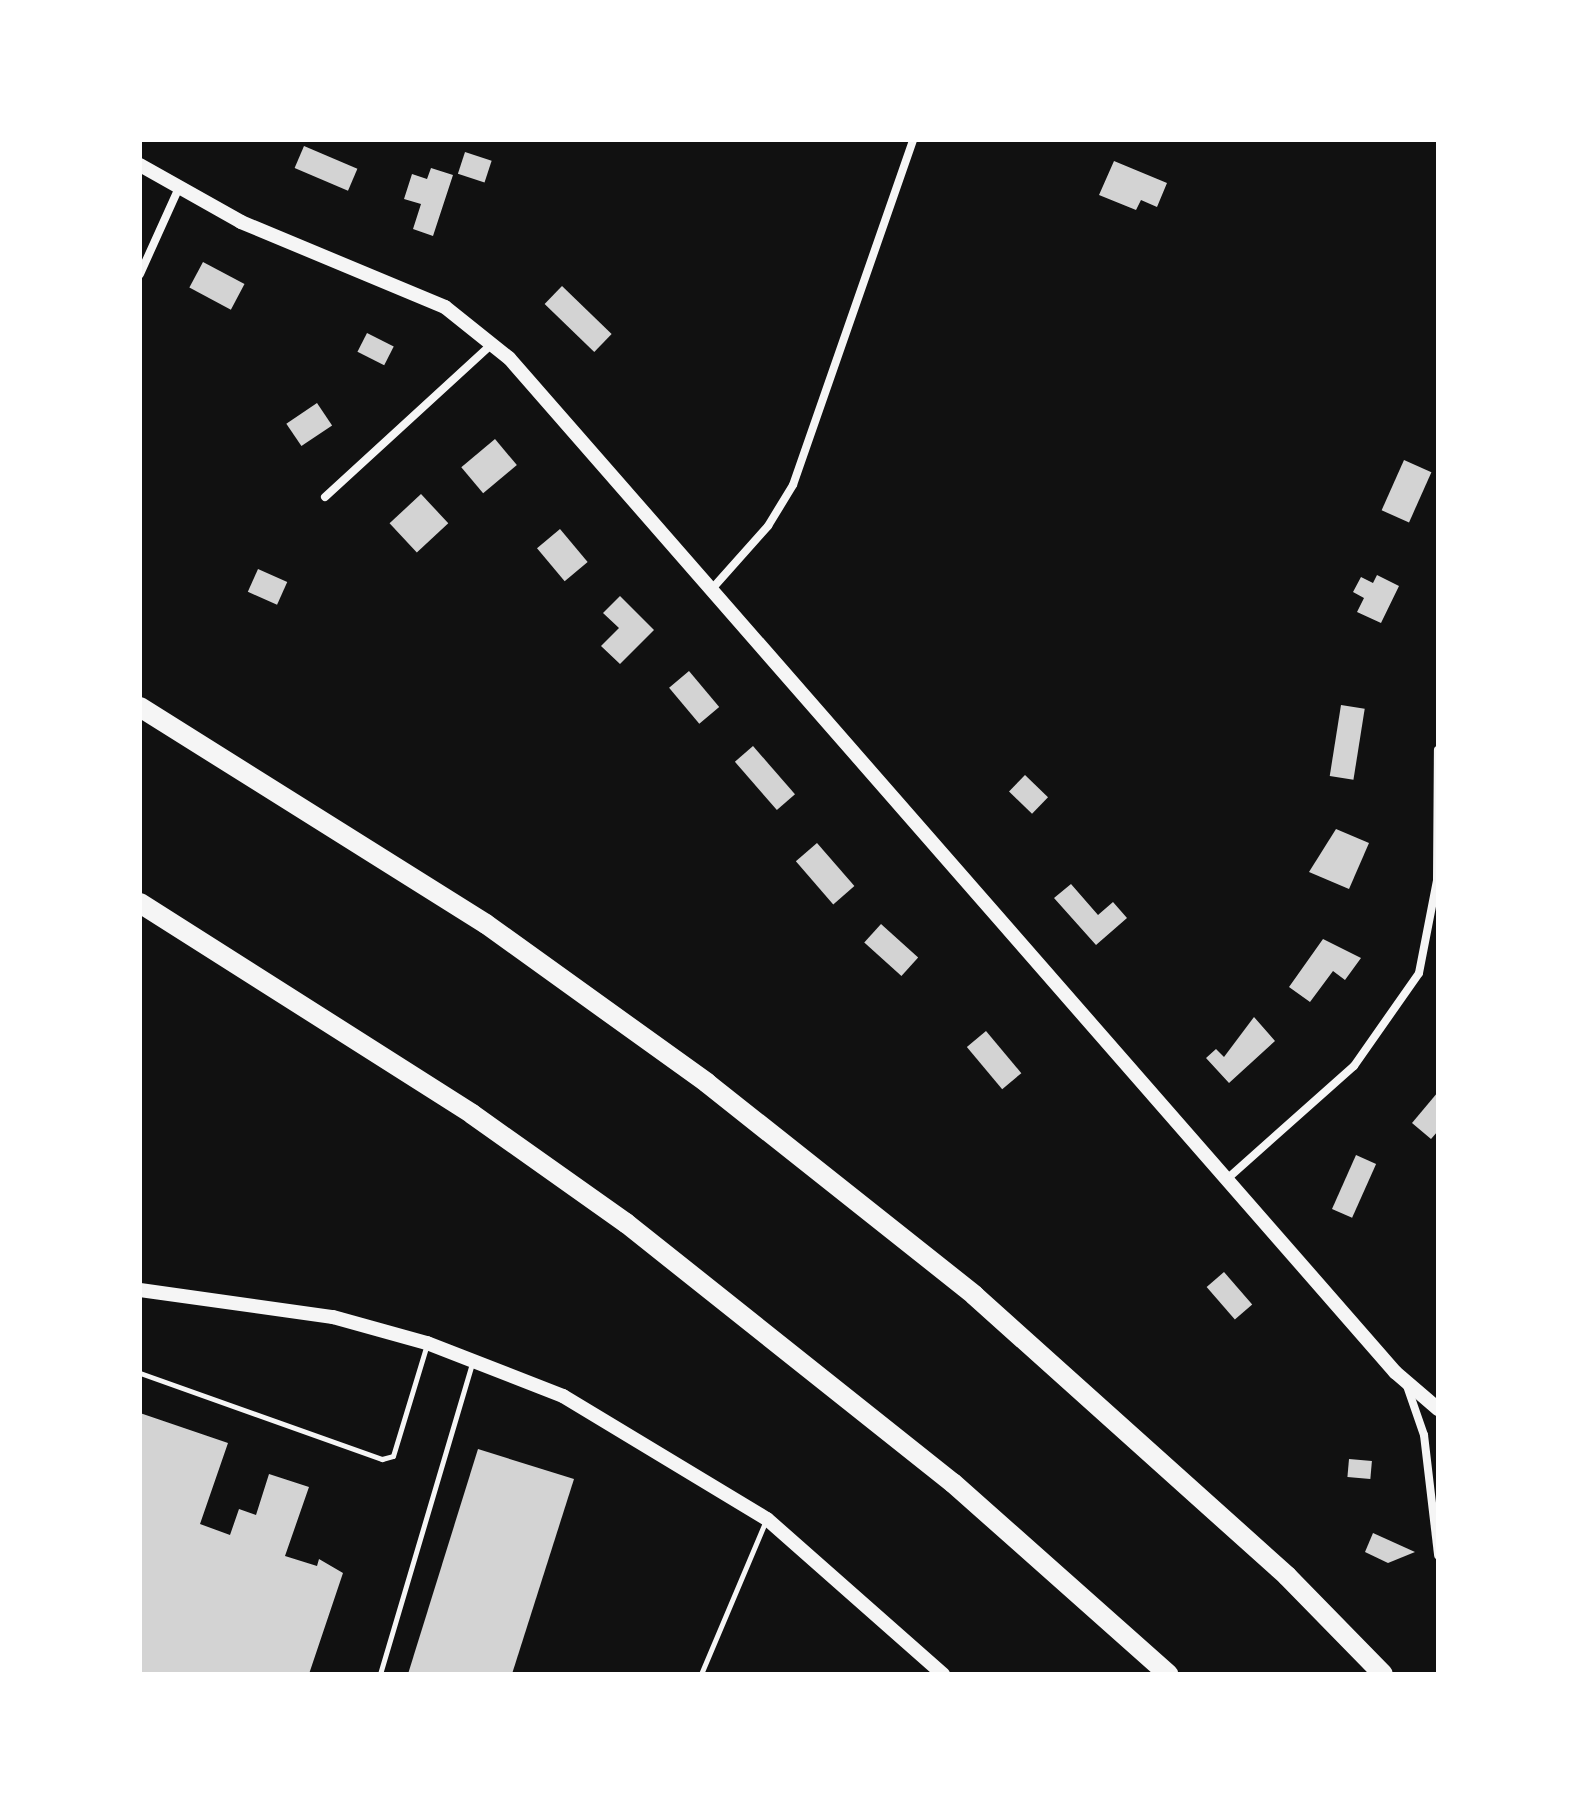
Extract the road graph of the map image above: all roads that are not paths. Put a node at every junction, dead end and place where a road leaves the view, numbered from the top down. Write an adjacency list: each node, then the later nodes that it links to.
1 (913, 140): 7 (street)
2 (140, 165): 3 (street)
3 (178, 190): 4 (street); 5 (street)
4 (140, 274)
5 (493, 344): 6 (street); 7 (street)
6 (325, 497)
7 (711, 591): 11 (street)
8 (140, 707): 24 (highway)
9 (1438, 750): 11 (street)
10 (140, 903): 23 (highway)
11 (1227, 1179): 16 (street)
12 (140, 1290): 13 (street)
13 (427, 1343): 14 (street); 15 (lane)
14 (474, 1359): 18 (street); 20 (lane)
15 (140, 1373)
16 (1406, 1382): 17 (street); 19 (street)
17 (1438, 1409)
18 (767, 1519): 21 (lane); 22 (street)
19 (1438, 1555)
20 (380, 1674)
21 (701, 1674)
22 (943, 1674)
23 (1168, 1674)
24 (1383, 1674)

